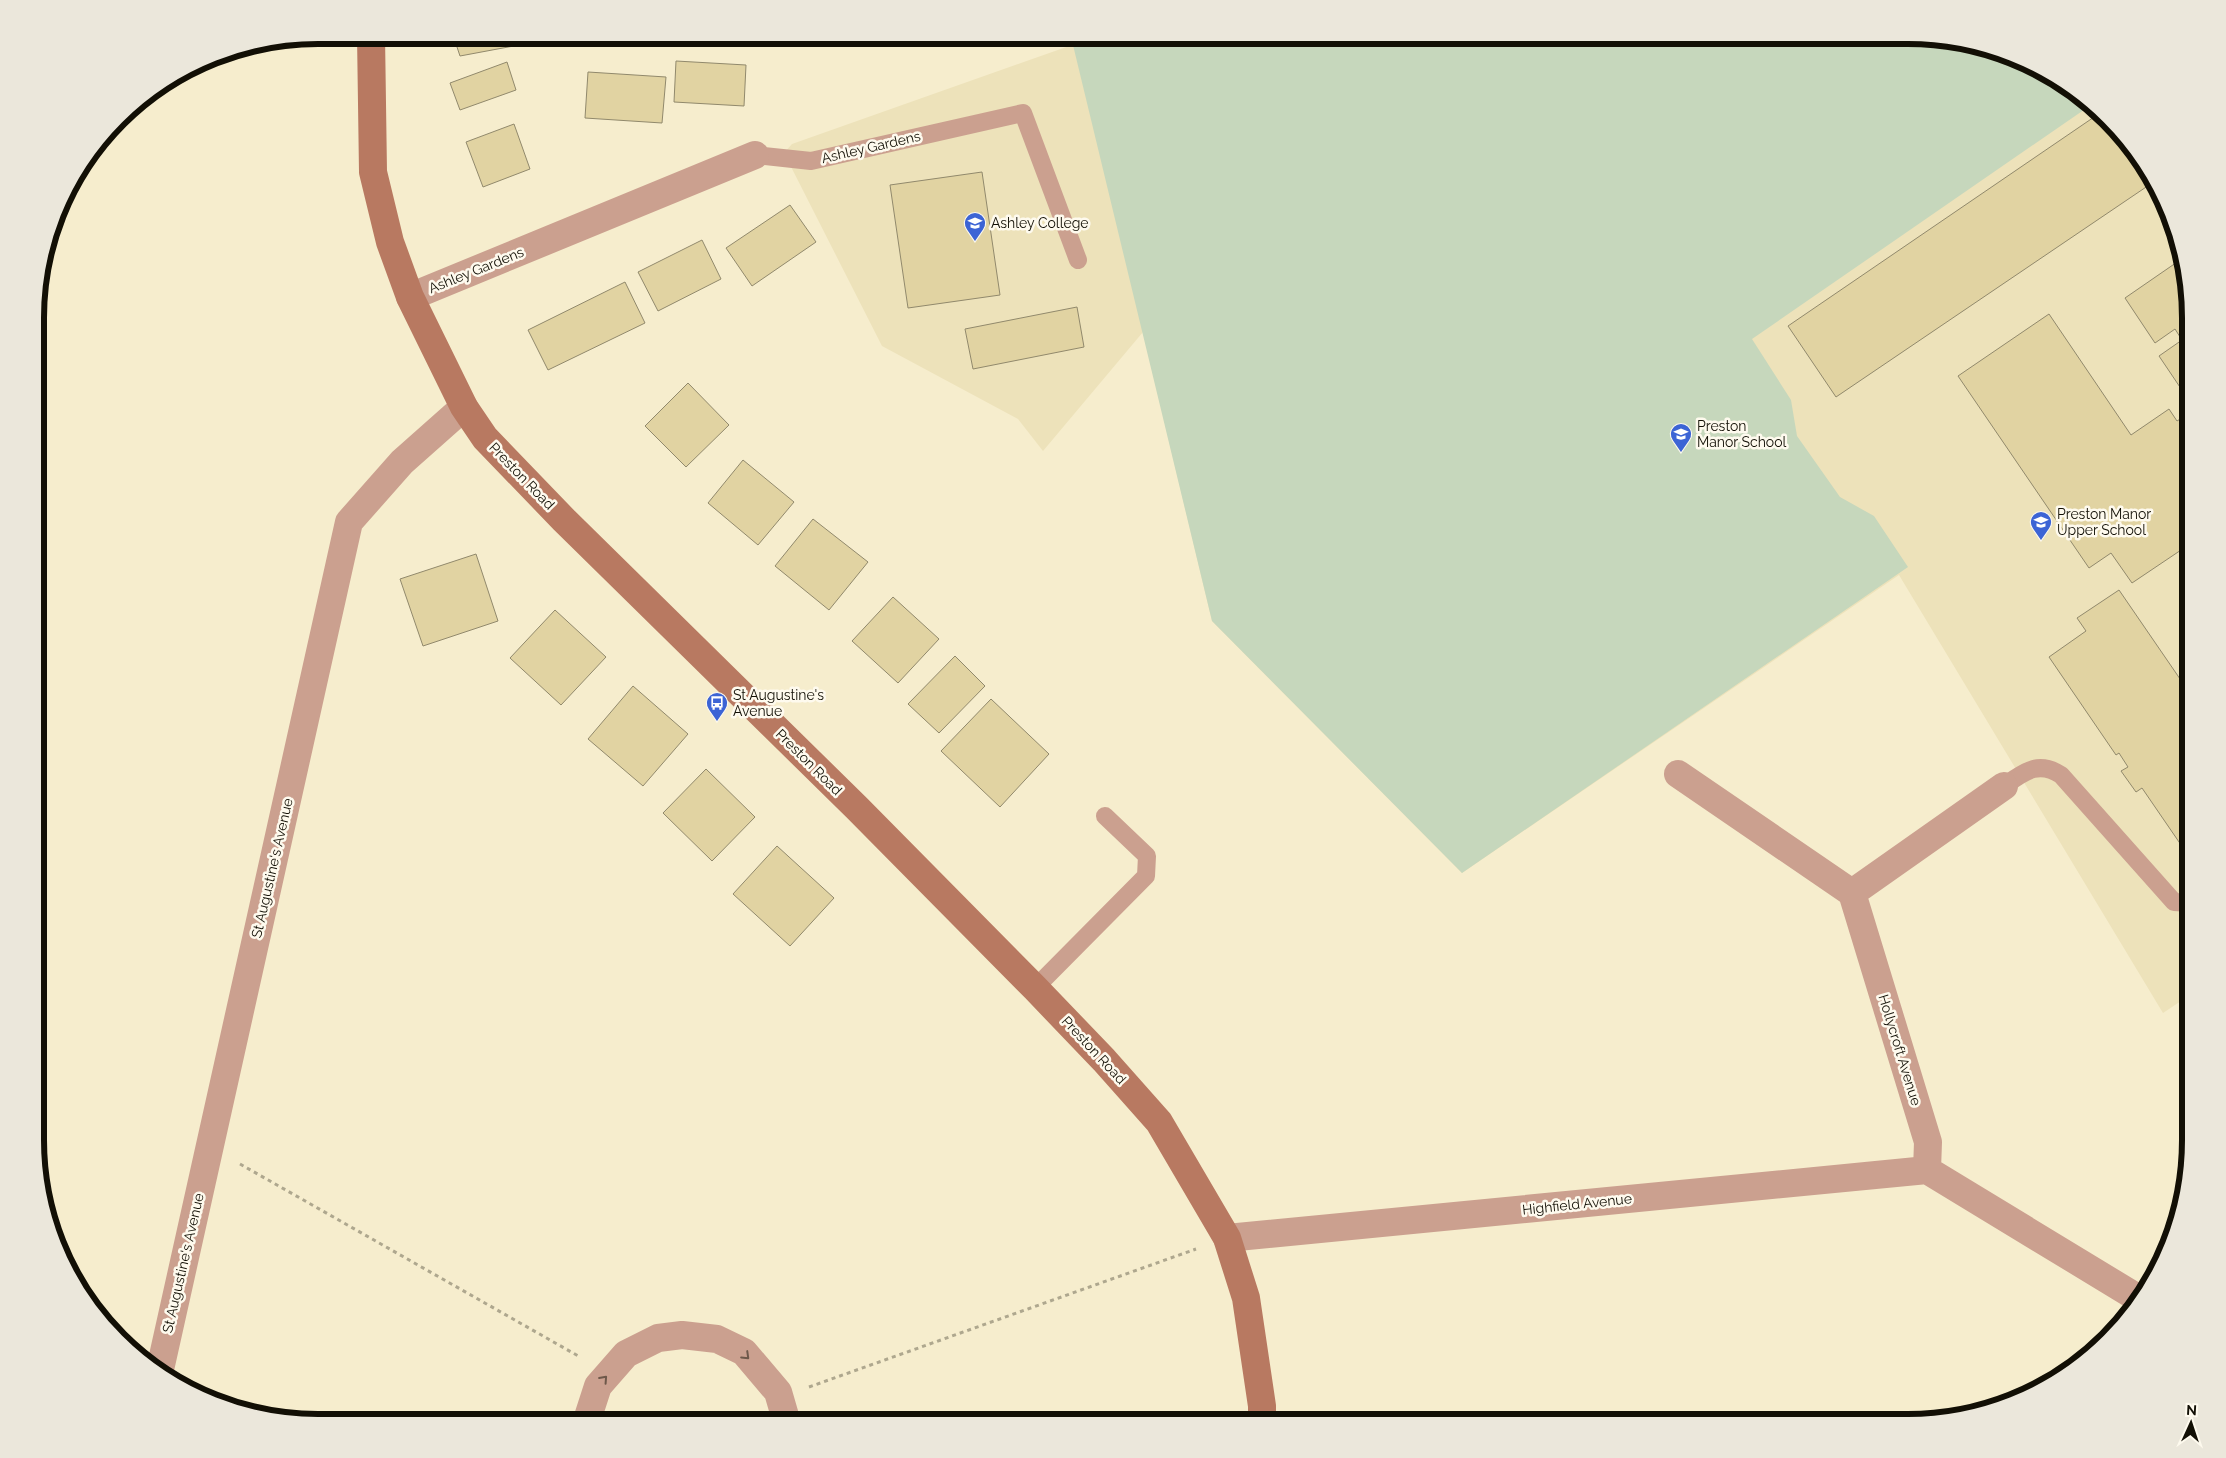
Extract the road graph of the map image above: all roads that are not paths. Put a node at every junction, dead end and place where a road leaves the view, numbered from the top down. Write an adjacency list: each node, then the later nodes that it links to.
1 (371, 44): 4 (street, Preston Road)
2 (755, 155): 3 (lane, Ashley Gardens); 4 (street, Ashley Gardens)
3 (1078, 260)
4 (410, 297): 5 (street, Preston Road)
5 (464, 407): 11 (street, Preston Road); 15 (street, St Augustine's Avenue)
6 (1678, 774): 9 (street)
7 (2004, 786): 9 (street); 10 (lane)
8 (1105, 816): 11 (lane)
9 (1852, 893): 12 (street, Hollycroft Avenue)
10 (2182, 902)
11 (1035, 988): 13 (street, Preston Road)
12 (1927, 1170): 13 (street, Highfield Avenue); 14 (street)
13 (1227, 1238): 18 (street, Preston Road)
14 (2134, 1296)
15 (160, 1364)
16 (589, 1414): 17 (street, one-way to 17)
17 (785, 1414)
18 (1262, 1414)

